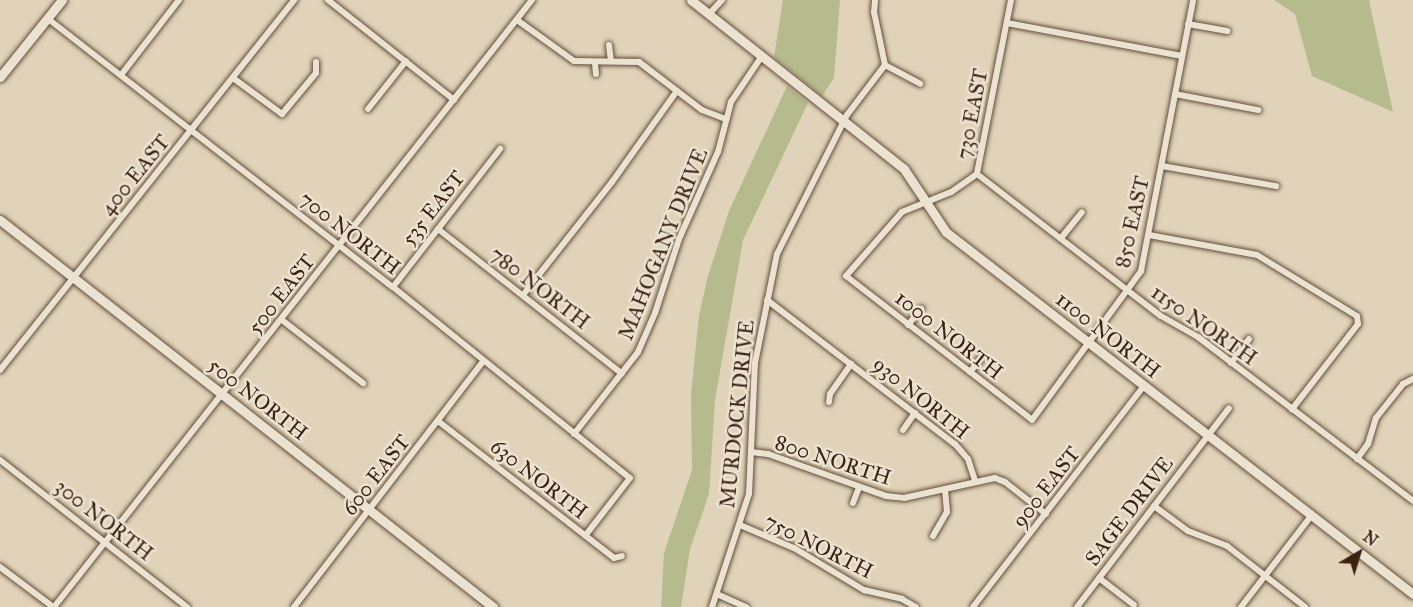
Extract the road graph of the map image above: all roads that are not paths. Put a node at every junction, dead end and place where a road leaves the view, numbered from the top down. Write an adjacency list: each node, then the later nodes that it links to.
1 (62, 0): 12 (street)
2 (179, 0): 26 (street)
3 (294, 0): 28 (street, 400 EAST)
4 (328, 0): 20 (street)
5 (532, 0): 13 (street, 500 EAST)
6 (691, 0): 11 (street, 1100 NORTH)
7 (722, 0): 11 (street)
8 (875, 0): 24 (street)
9 (1011, 0): 14 (street, 730 EAST)
10 (1193, 0): 15 (street, 850 EAST)
11 (709, 14): 18 (street, 1100 NORTH)
12 (47, 18): 26 (street, 700 NORTH); 27 (street)
13 (517, 20): 23 (street); 32 (street, 500 EAST)
14 (1007, 23): 19 (street); 40 (street, 730 EAST)
15 (1188, 24): 16 (street); 19 (street, 850 EAST)
16 (1227, 31)
17 (609, 45): 21 (street)
18 (762, 56): 35 (street, MAHOGANY DRIVE); 36 (street, 1100 NORTH)
19 (1182, 56): 31 (street, 850 EAST)
20 (406, 61): 32 (street); 33 (street)
21 (611, 61): 23 (street); 30 (street)
22 (316, 62): 28 (street)
23 (595, 63): 25 (street)
24 (885, 65): 29 (street); 36 (street, MURDOCK DRIVE)
25 (596, 74)
26 (120, 75): 37 (street, 700 NORTH)
27 (0, 77)
28 (234, 78): 37 (street, 400 EAST)
29 (920, 84)
30 (677, 91): 35 (street); 53 (street)
31 (1175, 94): 34 (street); 39 (street, 850 EAST)
32 (454, 100): 48 (street, 500 EAST)
33 (368, 110)
34 (1257, 110)
35 (726, 119): 66 (street, MAHOGANY DRIVE)
36 (844, 122): 42 (street, 1100 NORTH); 54 (street, MURDOCK DRIVE)
37 (192, 130): 48 (street, 700 NORTH); 50 (street, 400 EAST)
38 (500, 149): 45 (street, 535 EAST)
39 (1162, 165): 41 (street); 46 (street, 850 EAST)
40 (977, 174): 42 (street, 730 EAST); 47 (street, 1150 NORTH)
41 (1276, 186)
42 (925, 202): 49 (street, 730 EAST); 59 (street, 1100 NORTH)
43 (1082, 212): 47 (street)
44 (0, 220): 50 (street, 500 NORTH)
45 (438, 229): 51 (street, 535 EAST); 53 (street, 780 NORTH)
46 (1149, 235): 52 (street, 850 EAST); 73 (street)
47 (1061, 238): 52 (street, 1150 NORTH)
48 (339, 246): 51 (street, 700 NORTH); 56 (street, 500 EAST)
49 (846, 276): 57 (street, 1000 NORTH)
50 (74, 278): 64 (street, 400 EAST); 70 (street, 500 NORTH)
51 (393, 287): 61 (street, 700 NORTH)
52 (1129, 291): 59 (street, 850 EAST); 62 (street, 1150 NORTH)
53 (523, 295): 66 (street, 780 NORTH)
54 (767, 300): 63 (street, 930 NORTH); 80 (street, MURDOCK DRIVE)
55 (921, 309): 57 (street)
56 (282, 320): 68 (street); 70 (street, 500 EAST)
57 (908, 325): 65 (street, 1000 NORTH)
58 (1249, 339): 62 (street)
59 (1090, 344): 69 (street, 1100 NORTH); 75 (street, 850 EAST)
60 (982, 357): 65 (street)
61 (483, 362): 76 (street, 600 EAST); 78 (street, 700 NORTH)
62 (1231, 363): 73 (street, 1150 NORTH)
63 (851, 364): 71 (street); 74 (street, 930 NORTH)
64 (0, 370)
65 (970, 372): 75 (street, 1000 NORTH)
66 (622, 374): 78 (street, MAHOGANY DRIVE)
67 (1413, 379): 81 (street)
68 (363, 383)
69 (1144, 386): 79 (street, 1100 NORTH); 90 (street, 900 EAST)
70 (223, 394): 89 (street, 500 NORTH); 95 (street, 500 EAST)
71 (829, 402)
72 (1229, 408): 79 (street, SAGE DRIVE)
73 (1292, 409): 81 (street, 1150 NORTH)
74 (915, 413): 77 (street); 83 (street, 930 NORTH)
75 (1032, 420)
76 (438, 421): 89 (street, 600 EAST); 93 (street, 630 NORTH)
77 (903, 430)
78 (574, 434): 93 (street, 700 NORTH)
79 (1208, 435): 88 (street, SAGE DRIVE); 91 (street, 1100 NORTH)
80 (751, 452): 84 (street, 800 NORTH); 92 (street, MURDOCK DRIVE)
81 (1358, 459): 86 (street, 1150 NORTH)
82 (0, 460): 95 (street, 300 NORTH)
83 (975, 481): 85 (street, 800 NORTH); 90 (street)
84 (858, 487): 85 (street, 800 NORTH); 87 (street)
85 (945, 489): 94 (street)
86 (1413, 501)
87 (853, 503)
88 (1154, 506): 98 (street); 99 (street, SAGE DRIVE)
89 (369, 511): 105 (street, 600 EAST); 106 (street, 500 NORTH)
90 (1046, 514): 110 (street, 900 EAST)
91 (1311, 516): 98 (street); 101 (street, 1100 NORTH)
92 (740, 525): 100 (street, MURDOCK DRIVE); 109 (street, 750 NORTH)
93 (585, 536): 96 (street, 630 NORTH)
94 (933, 536)
95 (105, 542): 103 (street, 500 EAST); 104 (street, 300 NORTH)
96 (622, 556)
97 (0, 567): 103 (street)
98 (1265, 576): 112 (street); 113 (street)
99 (1099, 578): 102 (street); 111 (street, SAGE DRIVE)
100 (719, 595): 107 (street, MURDOCK DRIVE); 108 (street)
101 (1412, 596)
102 (1134, 605)
103 (54, 607)
104 (188, 607)
105 (294, 607)
106 (493, 607)
107 (712, 607)
108 (746, 607)
109 (916, 607)
110 (973, 607)
111 (1077, 607)
112 (1241, 607)
113 (1305, 607)

